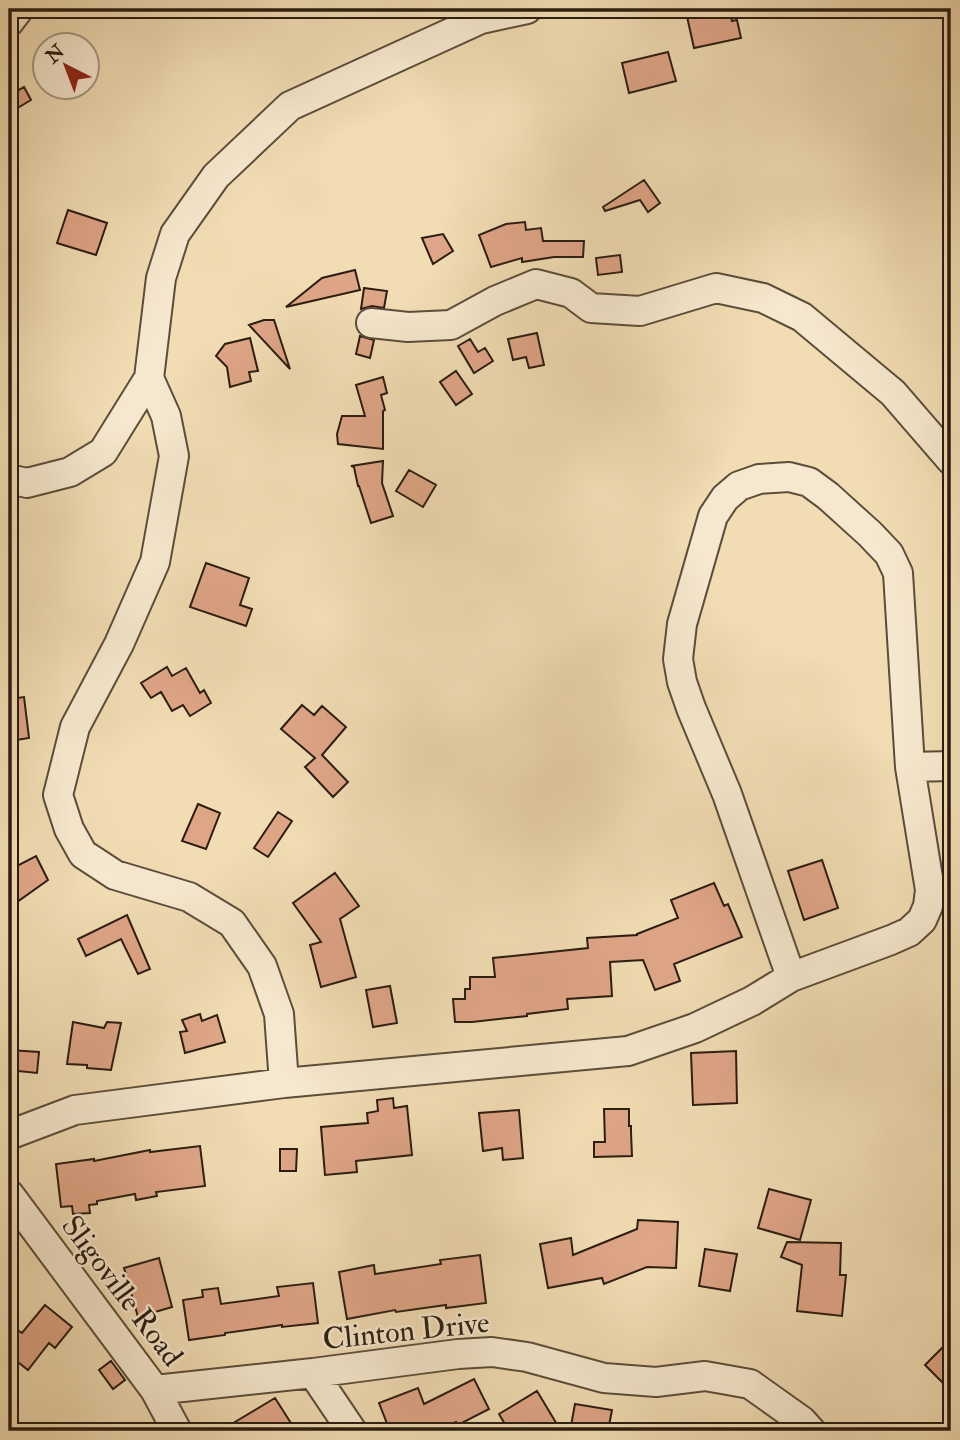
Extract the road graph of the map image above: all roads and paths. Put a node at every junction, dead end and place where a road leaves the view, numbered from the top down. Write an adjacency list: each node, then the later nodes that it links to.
1 (527, 9): 3 (street)
2 (371, 323): 4 (street)
3 (149, 378): 5 (street); 9 (street)
4 (951, 460)
5 (9, 479)
6 (910, 766): 7 (street); 8 (street); 8 (street)
7 (951, 766)
8 (791, 977): 9 (street)
9 (284, 1083): 10 (street)
10 (9, 1135)
11 (9, 1194): 13 (street, Sligoville Road)
12 (313, 1373): 13 (street, Clinton Drive); 15 (street); 16 (street, Clinton Drive)
13 (155, 1390): 14 (street, Sligoville Road)
14 (177, 1431)
15 (352, 1431)
16 (811, 1431)

